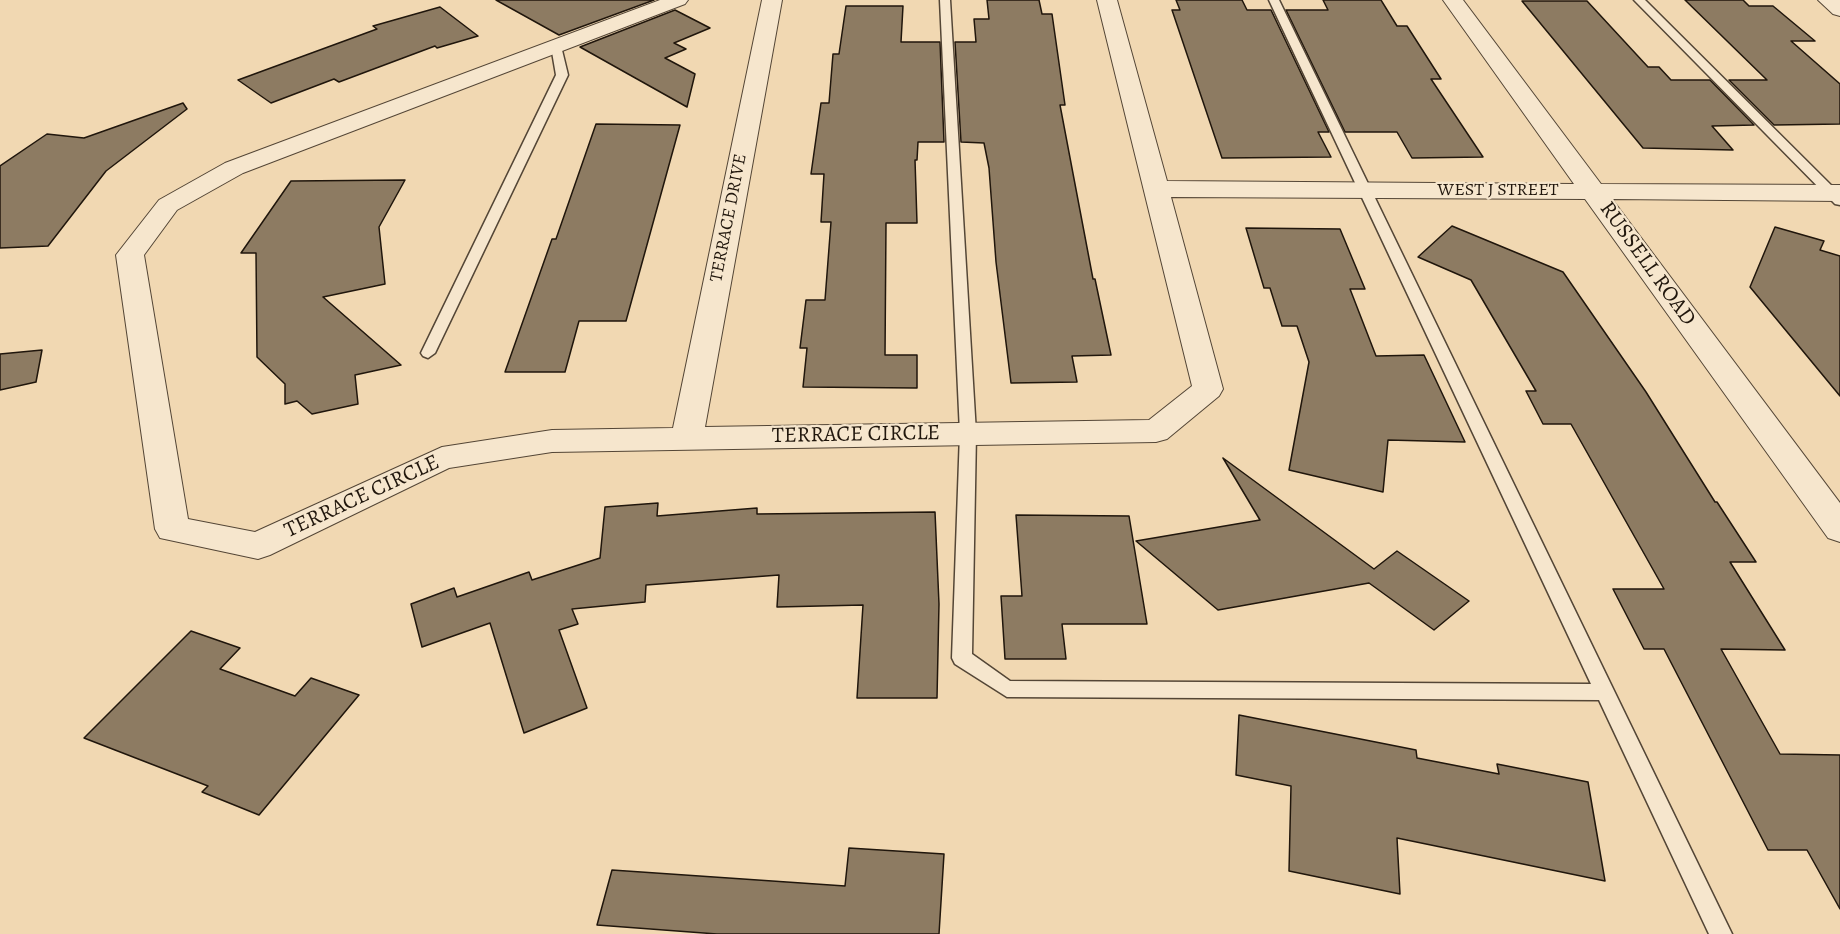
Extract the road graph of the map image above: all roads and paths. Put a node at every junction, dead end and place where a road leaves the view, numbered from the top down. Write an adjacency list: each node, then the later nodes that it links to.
1 (678, 0): 10 (street, TERRACE CIRCLE)
2 (772, 0): 17 (street, TERRACE DRIVE)
3 (945, 0): 16 (lane)
4 (1107, 0): 11 (street, TERRACE CIRCLE)
5 (1274, 0): 12 (lane)
6 (1453, 0): 13 (street, RUSSELL ROAD)
7 (1639, 0): 14 (lane)
8 (1828, 0): 9 (street)
9 (1840, 10)
10 (556, 46): 15 (lane); 17 (street, TERRACE CIRCLE)
11 (1156, 189): 12 (street, WEST J STREET); 16 (street, TERRACE CIRCLE)
12 (1364, 190): 13 (street, WEST J STREET); 19 (lane)
13 (1594, 191): 14 (street, WEST J STREET); 18 (street, RUSSELL ROAD)
14 (1837, 195)
15 (428, 353)
16 (968, 434): 17 (street, TERRACE CIRCLE); 19 (lane)
17 (687, 437)
18 (1840, 530)
19 (1605, 692): 20 (lane)
20 (1721, 934)

